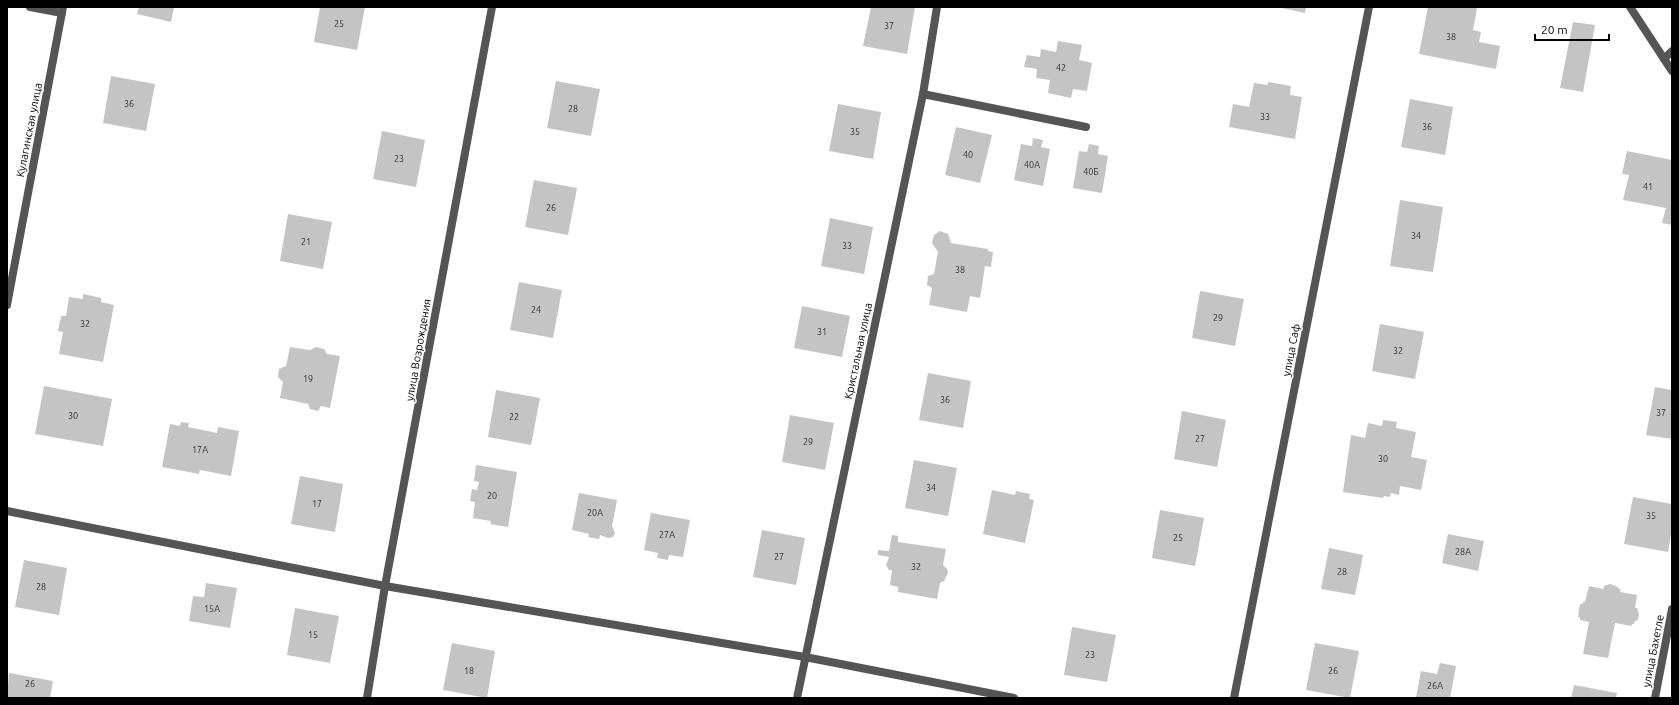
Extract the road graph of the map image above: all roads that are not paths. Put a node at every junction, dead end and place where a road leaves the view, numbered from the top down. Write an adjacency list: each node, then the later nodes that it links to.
1 (30, 7): 6 (street)
2 (492, 7): 14 (street, улица Возрождения)
3 (937, 7): 10 (street, Кристальная улица)
4 (1369, 7): 20 (street, улица Саф)
5 (1630, 7): 8 (street)
6 (63, 10): 12 (street, Кулагинская улица)
7 (1672, 50): 8 (street)
8 (1664, 59): 9 (street)
9 (1672, 71)
10 (923, 94): 11 (street); 16 (street, Кристальная улица)
11 (1086, 127)
12 (7, 305)
13 (7, 511): 14 (street)
14 (386, 586): 16 (street); 17 (street, улица Возрождения)
15 (1672, 609): 21 (street, улица Бахетле)
16 (805, 657): 18 (street, Кристальная улица); 19 (street)
17 (367, 698)
18 (798, 698)
19 (1014, 698)
20 (1234, 698)
21 (1655, 698)

